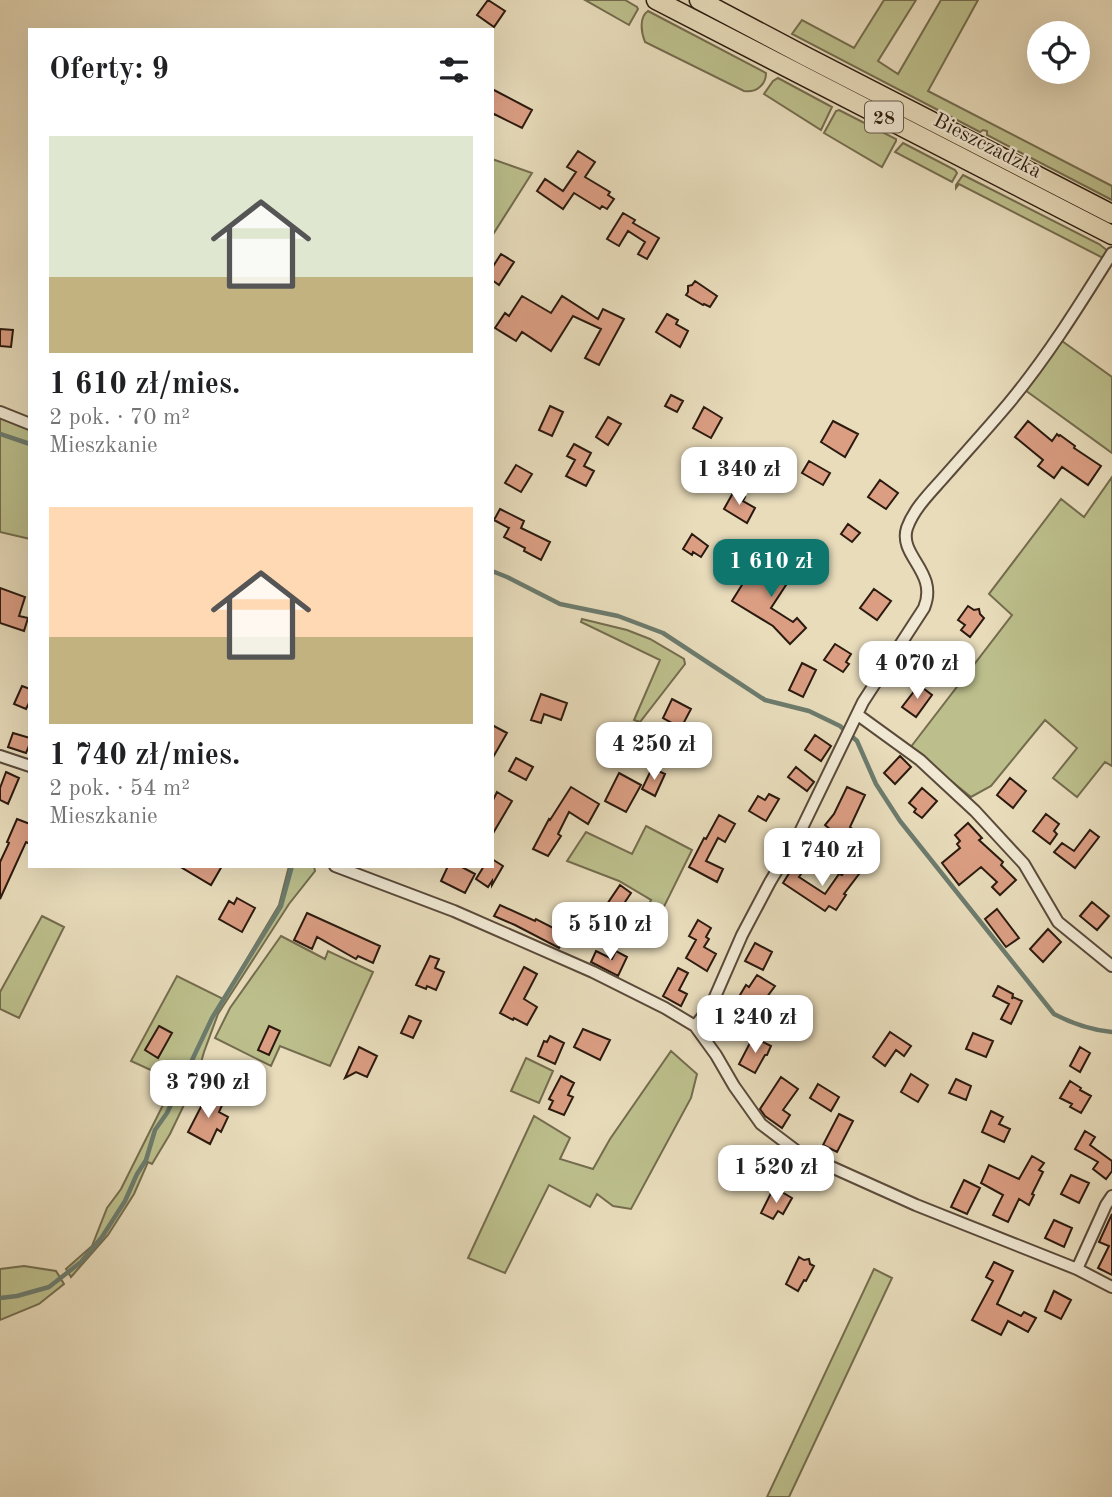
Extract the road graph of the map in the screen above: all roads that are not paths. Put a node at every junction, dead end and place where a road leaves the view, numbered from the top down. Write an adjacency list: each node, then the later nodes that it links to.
1 (656, 0): 4 (main road, Bieszczadzka / 28)
2 (699, 0): 3 (main road, Bieszczadzka / 28)
3 (1112, 214)
4 (1112, 234)
5 (1112, 253): 8 (street)
6 (0, 412): 7 (street)
7 (28, 424)
8 (855, 720): 13 (street); 14 (street)
9 (0, 757): 10 (street)
10 (28, 765)
11 (347, 868): 12 (street)
12 (364, 871): 14 (street)
13 (1112, 966)
14 (695, 1026): 16 (street)
15 (1112, 1196): 16 (street)
16 (1077, 1269): 17 (street)
17 (1112, 1287)

